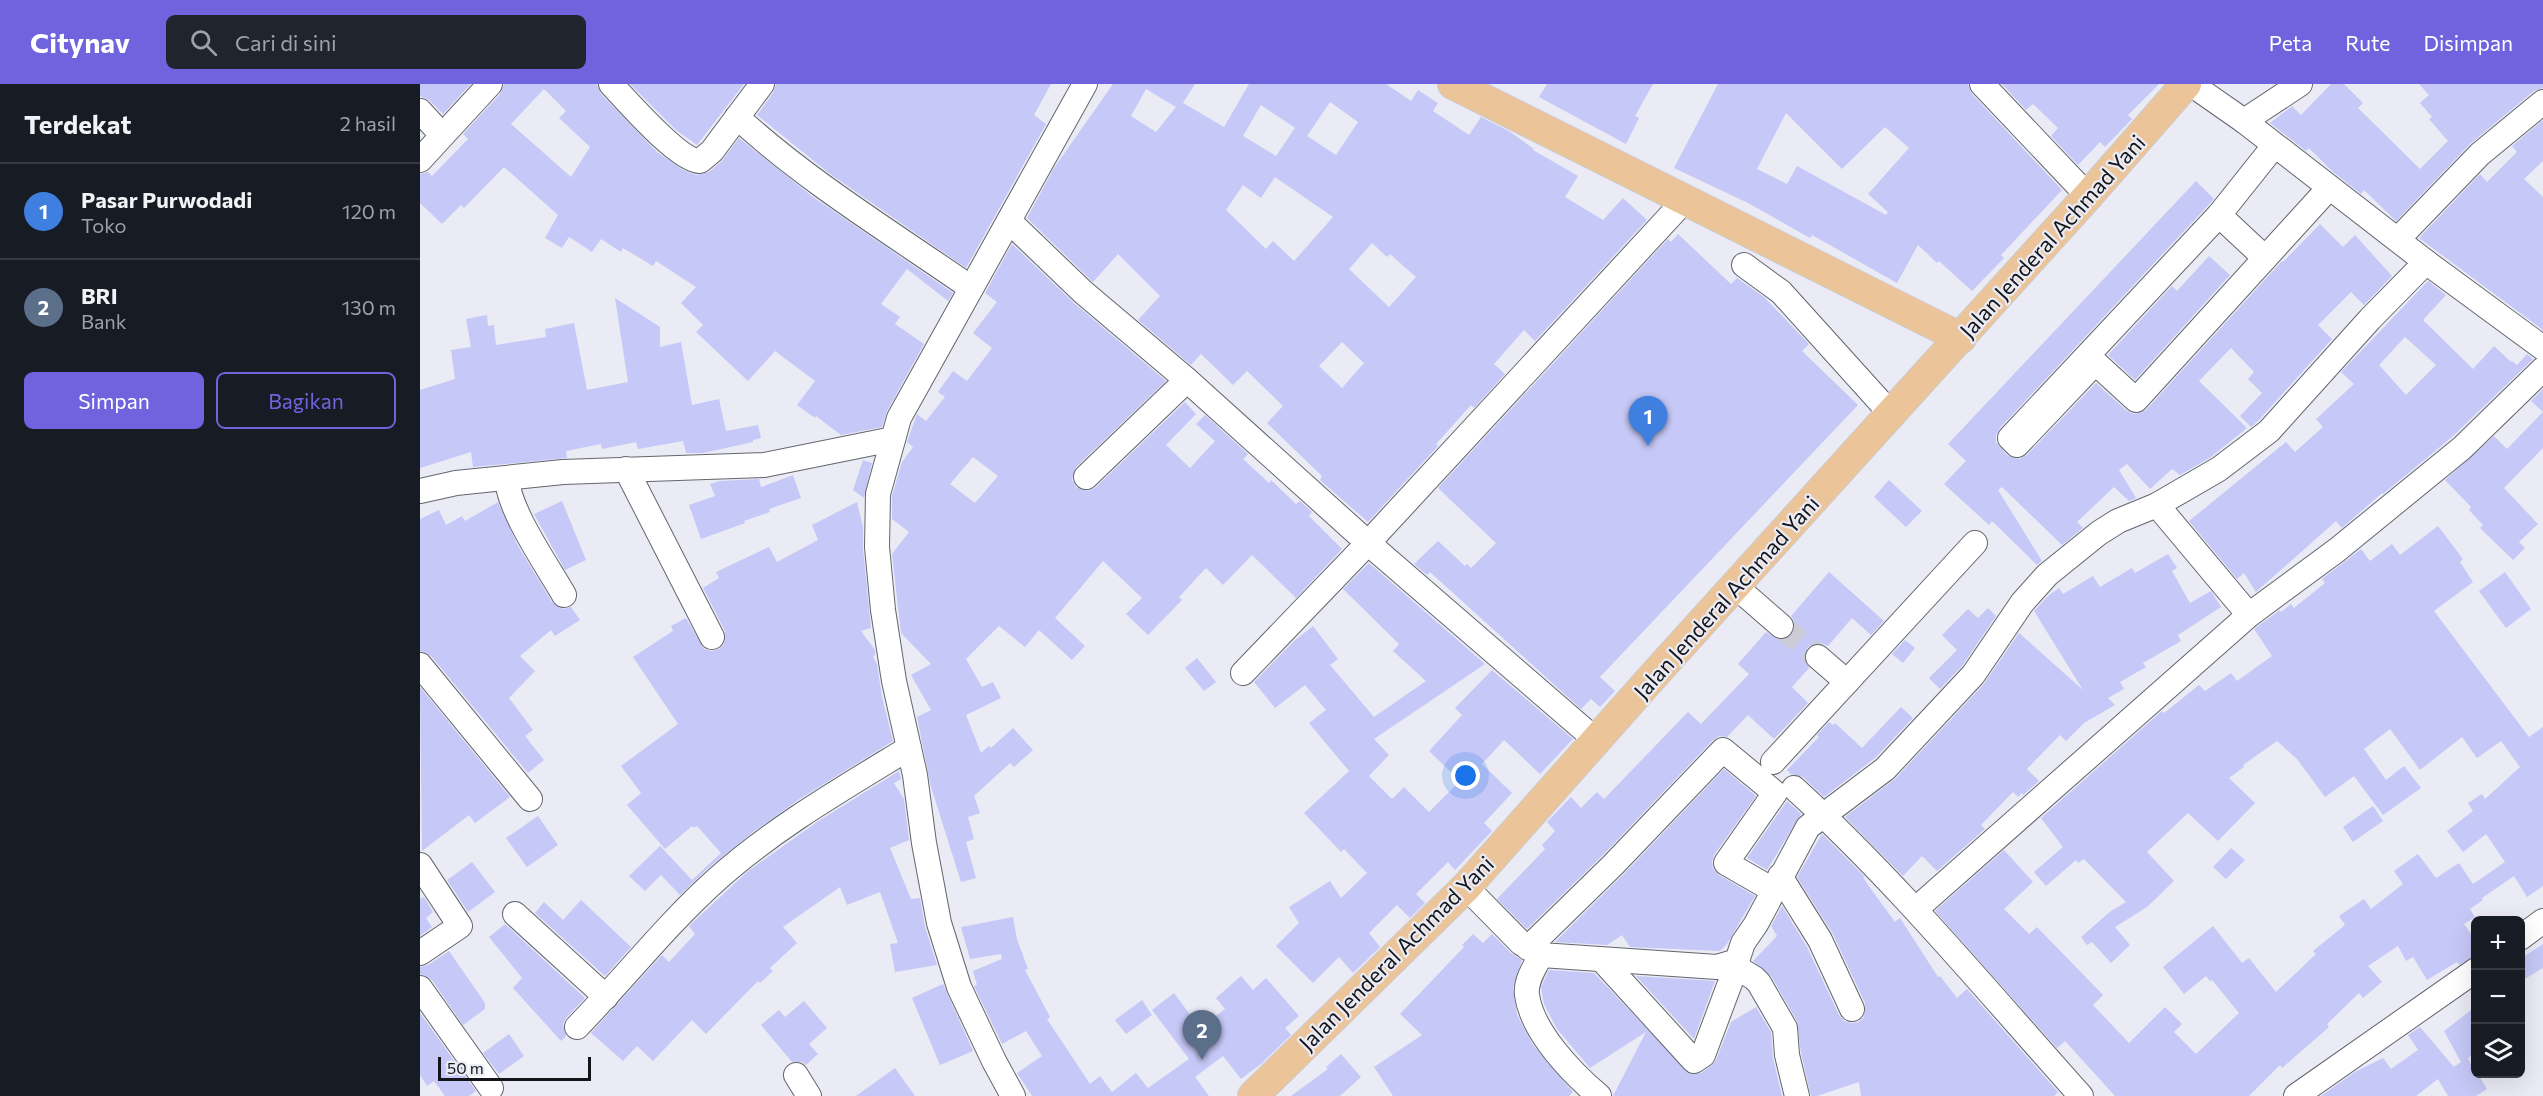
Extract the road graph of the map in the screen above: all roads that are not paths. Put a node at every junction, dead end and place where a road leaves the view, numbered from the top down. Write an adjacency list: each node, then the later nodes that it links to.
1 (490, 84): 14 (street)
2 (611, 84): 12 (street)
3 (762, 84): 12 (street)
4 (1085, 84): 21 (street)
5 (1453, 84): 19 (main road)
6 (1982, 84): 18 (street)
7 (2186, 84): 18 (main road, Jalan Jenderal Achmad Yani)
8 (2191, 84): 13 (street)
9 (2300, 84): 13 (street)
10 (2543, 102): 22 (street)
11 (420, 111): 14 (street)
12 (737, 117): 26 (street)
13 (2244, 121): 15 (street)
14 (442, 135): 16 (street)
15 (2274, 146): 17 (street); 20 (street)
16 (420, 160)
17 (2329, 188): 22 (street); 23 (street)
18 (2088, 196): 27 (main road, Jalan Jenderal Achmad Yani)
19 (1685, 200): 27 (main road); 38 (street)
20 (2219, 215): 23 (street); 23 (street)
21 (1009, 221): 26 (street); 30 (street)
22 (2397, 239): 24 (street)
23 (2265, 258)
24 (2426, 262): 28 (street); 37 (street)
25 (1744, 265): 31 (street)
26 (971, 288): 32 (street)
27 (1961, 338): 31 (main road, Jalan Jenderal Achmad Yani)
28 (2543, 348)
29 (2543, 369): 42 (street)
30 (1187, 380): 34 (street); 38 (street)
31 (1892, 414): 40 (main road, Jalan Jenderal Achmad Yani)
32 (893, 439): 33 (street); 50 (street)
33 (626, 469): 35 (street); 44 (street)
34 (1086, 477)
35 (507, 478): 36 (street); 41 (street)
36 (420, 490)
37 (2157, 505): 42 (street); 54 (street)
38 (1368, 543): 47 (street); 49 (street)
39 (1975, 543): 48 (street)
40 (1735, 586): 43 (street); 49 (main road, Jalan Jenderal Achmad Yani)
41 (564, 595)
42 (2249, 615): 58 (street)
43 (1781, 626)
44 (712, 637)
45 (1818, 657): 48 (street)
46 (420, 665): 53 (street)
47 (1243, 673)
48 (1847, 682): 51 (street)
49 (1597, 741): 57 (main road, Jalan Jenderal Achmad Yani)
50 (909, 748): 68 (street); 74 (street)
51 (1773, 762)
52 (1794, 788): 54 (street)
53 (530, 798)
54 (1825, 816): 56 (street); 58 (street)
55 (420, 865): 63 (street)
56 (1777, 883): 62 (street); 65 (street); 69 (street)
57 (1467, 887): 62 (street); 75 (main road, Jalan Jenderal Achmad Yani)
58 (1916, 909): 78 (street)
59 (515, 914): 68 (street)
60 (2543, 921): 61 (street)
61 (2525, 934)
62 (1534, 952): 64 (street); 76 (street)
63 (420, 953)
64 (1602, 960): 65 (street); 65 (street)
65 (1736, 964): 77 (street)
66 (2471, 973): 79 (street)
67 (420, 988): 72 (street)
68 (606, 997): 70 (street)
69 (1852, 1009)
70 (577, 1027)
71 (796, 1075): 73 (street)
72 (490, 1088)
73 (809, 1096)
74 (1014, 1096)
75 (1254, 1096)
76 (1599, 1096)
77 (1797, 1096)
78 (2081, 1096)
79 (2296, 1096)

